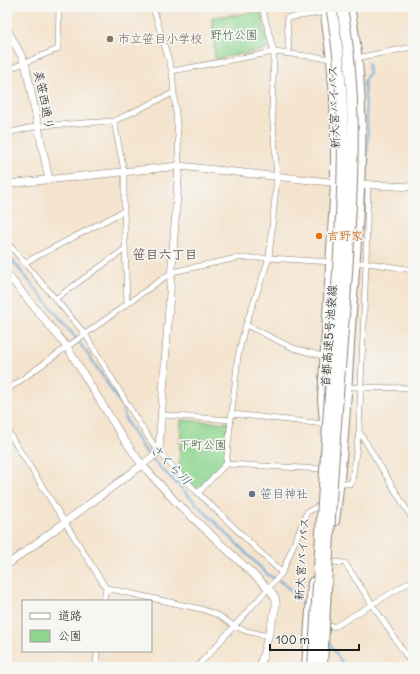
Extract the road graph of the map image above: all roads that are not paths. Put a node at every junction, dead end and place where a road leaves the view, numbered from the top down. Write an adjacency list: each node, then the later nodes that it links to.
1 (59, 7): 17 (street)
2 (153, 7): 19 (street)
3 (262, 7): 13 (street)
4 (338, 7): 7 (highway)
5 (342, 7): 88 (highway, 首都高速5号池袋線, bridge)
6 (349, 7): 8 (highway)
7 (329, 8): 9 (highway); 14 (street); 87 (highway, 首都高速5号池袋線, bridge)
8 (351, 21): 9 (highway); 15 (highway)
9 (328, 24): 16 (highway)
10 (7, 29): 17 (street, 美笹西通り)
11 (413, 47): 15 (street)
12 (342, 50): 24 (highway, 新大宮バイパス)
13 (274, 52): 14 (street); 19 (street); 27 (street)
14 (289, 54): 16 (street)
15 (356, 55): 16 (highway); 31 (highway)
16 (332, 57): 29 (highway)
17 (24, 63): 18 (street); 22 (street, 美笹西通り)
18 (7, 70)
19 (172, 71): 20 (street)
20 (174, 93): 21 (street); 25 (street)
21 (114, 121): 22 (street); 26 (street)
22 (38, 126): 23 (street); 28 (street, 美笹西通り)
23 (7, 133)
24 (347, 163)
25 (179, 166): 26 (street); 27 (street); 42 (street)
26 (124, 171): 28 (street); 33 (street)
27 (277, 177): 29 (street); 36 (street)
28 (49, 180): 30 (street)
29 (336, 183): 31 (street); 37 (highway)
30 (7, 184)
31 (363, 184): 32 (street); 39 (highway); 40 (street)
32 (413, 187)
33 (124, 211): 35 (street); 38 (street)
34 (7, 242): 38 (street)
35 (125, 249): 44 (street); 45 (street)
36 (269, 258): 37 (street); 42 (street); 46 (street)
37 (332, 262): 49 (highway)
38 (24, 263): 44 (street)
39 (355, 263): 40 (street); 50 (highway)
40 (366, 264): 41 (street); 51 (street)
41 (413, 270)
42 (172, 272): 45 (street); 55 (street)
43 (7, 274): 48 (street)
44 (55, 299): 47 (street)
45 (127, 304): 47 (street)
46 (246, 325): 49 (street); 54 (street)
47 (82, 336): 48 (street); 60 (street)
48 (67, 347): 53 (street); 61 (street)
49 (326, 357): 57 (highway)
50 (346, 387): 51 (street); 64 (highway)
51 (361, 387): 52 (street); 59 (street)
52 (413, 388)
53 (7, 390)
54 (232, 414): 56 (street); 57 (street)
55 (162, 415): 56 (street); 60 (street)
56 (231, 420): 62 (street)
57 (325, 424): 63 (highway, 新大宮バイパス); 69 (highway, 新大宮バイパス)
58 (7, 430): 68 (street)
59 (359, 431): 64 (street); 67 (street)
60 (158, 452): 61 (street); 65 (street)
61 (143, 463): 68 (street); 74 (street)
62 (226, 464): 63 (street); 65 (street)
63 (322, 469): 66 (highway, 新大宮バイパス)
64 (339, 482): 69 (highway)
65 (198, 494): 72 (street)
66 (319, 506): 72 (street); 86 (highway, 新大宮バイパス)
67 (413, 520)
68 (65, 522): 71 (street); 75 (street)
69 (334, 523): 70 (highway, 新大宮バイパス)
70 (332, 562): 77 (street); 79 (highway, 新大宮バイパス)
71 (7, 565)
72 (280, 574): 74 (street)
73 (413, 580): 77 (street)
74 (271, 585): 78 (street); 80 (street)
75 (106, 588): 76 (street); 78 (street)
76 (104, 600)
77 (372, 604): 79 (street); 82 (street)
78 (234, 626): 80 (street); 84 (street)
79 (328, 631): 89 (highway, 新大宮バイパス)
80 (268, 636): 85 (street)
81 (97, 652): 83 (street)
82 (413, 666)
83 (96, 667)
84 (197, 667)
85 (260, 667)
86 (307, 667)
87 (313, 667)
88 (322, 667)
89 (327, 667)

